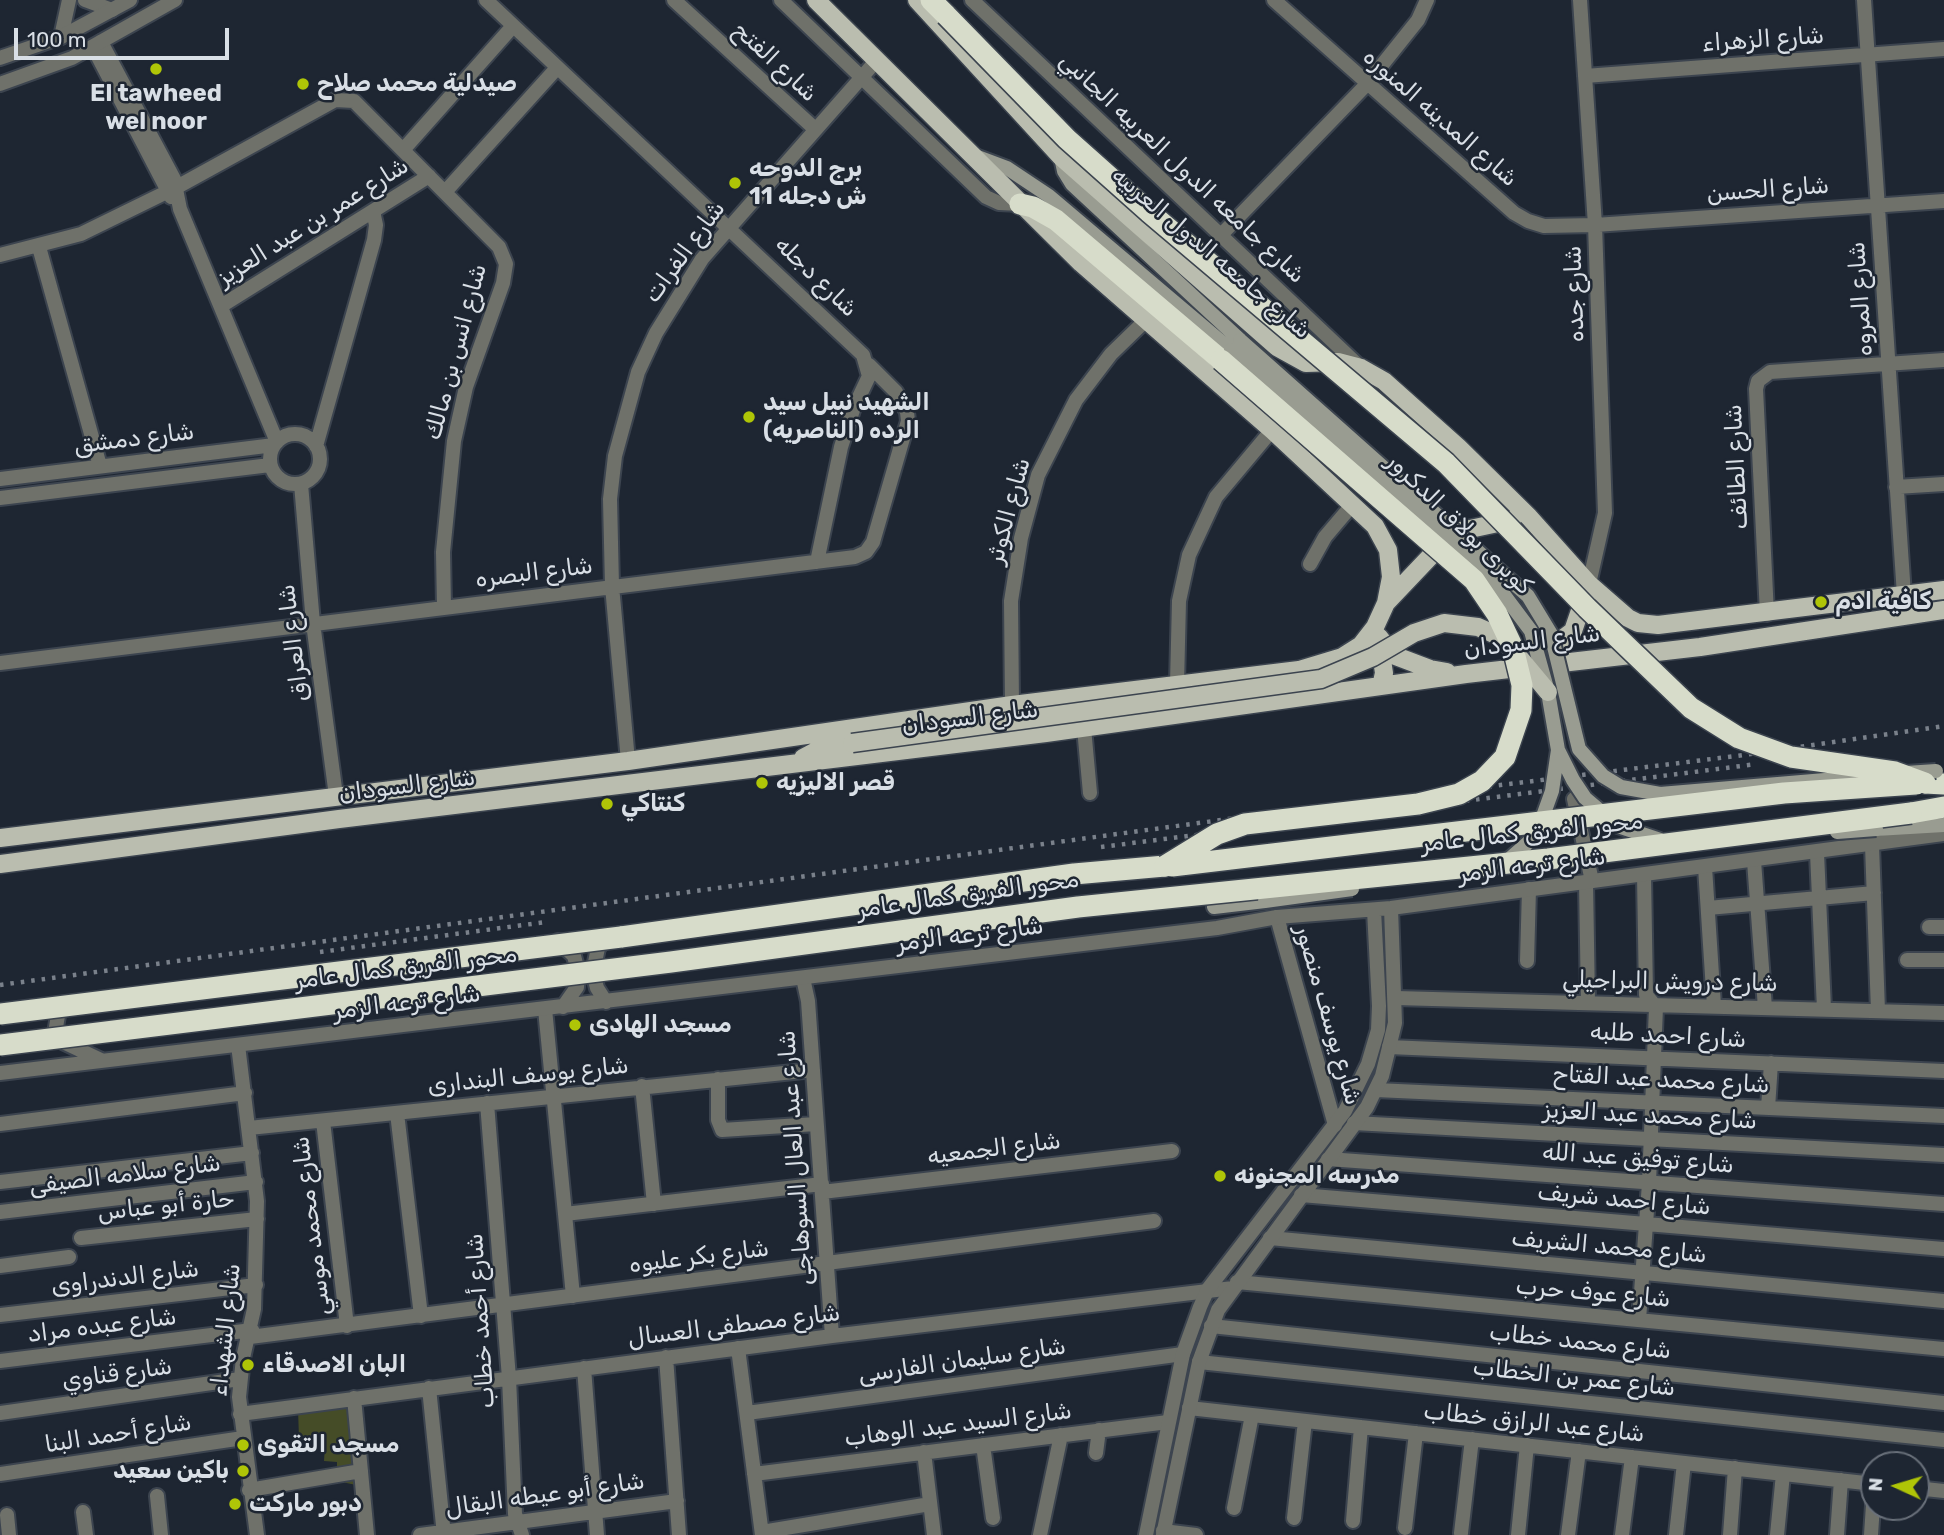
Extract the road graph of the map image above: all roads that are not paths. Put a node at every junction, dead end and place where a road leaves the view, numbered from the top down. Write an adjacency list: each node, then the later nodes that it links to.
1 (69, 0): 18 (street)
2 (85, 0): 16 (street)
3 (130, 0): 16 (street)
4 (175, 0): 19 (street)
5 (486, 0): 17 (street, شارع دجله)
6 (674, 0): 29 (street, شارع الفتح)
7 (781, 0): 25 (street)
8 (816, 0): 23 (main road)
9 (917, 0): 32 (main road, شارع جامعه الدول العربيه)
10 (972, 0): 42 (street, شارع جامعه الدول العربيه الجانبي)
11 (1274, 0): 28 (street, شارع المدينه المنوره)
12 (1427, 0): 28 (street)
13 (1580, 0): 26 (street, شارع جده)
14 (1864, 0): 21 (street, شارع المروه)
15 (939, 7): 88 (highway, bridge)
16 (113, 10): 18 (street)
17 (513, 26): 24 (street, شارع دجله); 30 (street)
18 (61, 37): 22 (street)
19 (97, 44): 27 (street); 34 (street)
20 (1944, 49): 21 (street, شارع الزهراء)
21 (1868, 54): 26 (street, شارع الزهراء); 38 (street, شارع المروه)
22 (0, 58)
23 (876, 61): 25 (street, شارع الفرات); 31 (main road)
24 (556, 69): 35 (street); 41 (street, شارع دجله)
25 (862, 75): 29 (street, شارع الفرات); 37 (street)
26 (1585, 76): 40 (street, شارع جده)
27 (0, 84)
28 (1366, 85): 40 (street, شارع المدينه المنوره); 42 (street)
29 (815, 129): 41 (street, شارع الفرات)
30 (403, 150): 33 (street, شارع انس بن مالك); 34 (street, شارع انس بن مالك)
31 (975, 156): 37 (main road); 47 (main road, كوبرى بولاق الدكرور)
32 (1062, 157): 47 (main road, كوبرى بولاق الدكرور); 51 (main road, شارع جامعه الدول العربيه)
33 (429, 176): 35 (street, شارع انس بن مالك); 39 (street, شارع عمر بن عبد العزيز)
34 (172, 190): 43 (street, شارع انس بن مالك); 45 (street)
35 (445, 192): 71 (street, شارع انس بن مالك)
36 (1944, 201): 38 (street, شارع الحسن)
37 (1020, 204): 46 (main road); 47 (highway)
38 (1878, 205): 40 (street, شارع الحسن); 49 (street, شارع المروه)
39 (373, 211): 45 (street, شارع عمر بن عبد العزيز); 54 (street)
40 (1595, 225): 66 (street, شارع جده)
41 (730, 226): 50 (street, شارع دجله); 67 (street, شارع الفرات)
42 (1221, 235): 51 (street, شارع جامعه الدول العربيه الجانبي)
43 (39, 247): 44 (street, شارع انس بن مالك); 56 (street)
44 (0, 255)
45 (221, 306): 53 (street)
46 (1146, 320): 52 (main road); 83 (street, شارع الكوثر)
47 (1231, 350): 82 (main road, كوبرى بولاق الدكرور, bridge); 88 (main road, كوبرى بولاق الدكرور, bridge); 101 (highway, bridge)
48 (1944, 360): 49 (street, شارع الطائف)
49 (1888, 363): 60 (street, شارع المروه); 73 (street, شارع الطائف)
50 (869, 365): 64 (street); 64 (street, شارع البصره)
51 (1361, 368): 63 (main road, شارع جامعه الدول العربيه)
52 (1272, 430): 62 (main road); 80 (street)
53 (275, 443): 54 (street); 55 (street); 56 (street, شارع دمشق)
54 (316, 446): 58 (street)
55 (270, 465): 58 (street); 61 (street, شارع دمشق)
56 (100, 467): 57 (street, شارع دمشق)
57 (0, 479)
58 (301, 484): 74 (street, شارع العراق)
59 (1944, 484): 60 (street)
60 (1896, 487): 69 (street, شارع المروه)
61 (0, 498)
62 (1353, 504): 65 (street); 70 (main road)
63 (1529, 517): 66 (main road, شارع جامعه الدول العربيه); 70 (main road)
64 (817, 562): 67 (street, شارع البصره)
65 (1310, 564)
66 (1589, 584): 73 (main road, شارع السودان); 78 (main road)
67 (612, 586): 71 (street, شارع البصره); 86 (street, شارع الفرات)
68 (1944, 590): 69 (main road, شارع السودان)
69 (1904, 595): 73 (main road, شارع السودان)
70 (1386, 603): 75 (main road)
71 (444, 607): 74 (street, شارع البصره)
72 (1944, 610): 78 (main road, شارع السودان)
73 (1767, 614)
74 (313, 623): 77 (street, شارع البصره); 90 (street, شارع العراق)
75 (1375, 627): 76 (main road, شارع السودان); 79 (main road)
76 (1361, 645): 80 (main road, شارع السودان); 81 (main road)
77 (0, 663)
78 (1506, 669): 79 (main road, شارع السودان)
79 (1466, 674): 81 (main road, شارع السودان)
80 (1177, 684): 83 (main road, شارع السودان)
81 (1381, 686): 84 (main road, شارع السودان)
82 (1548, 691): 85 (main road, كوبرى بولاق الدكرور, bridge); 87 (main road, bridge)
83 (1012, 705): 86 (main road, شارع السودان)
84 (1084, 728): 87 (main road, شارع السودان); 89 (street)
85 (1558, 750): 94 (main road, كوبرى بولاق الدكرور, bridge); 109 (main road, bridge)
86 (628, 761): 90 (main road, شارع السودان)
87 (795, 765): 93 (main road, شارع السودان)
88 (1939, 777): 101 (highway, محور الفريق كمال عامر, bridge)
89 (1090, 793)
90 (336, 796): 93 (main road); 96 (main road, شارع السودان)
91 (1574, 799): 104 (street)
92 (1944, 807): 133 (highway, محور الفريق كمال عامر, bridge)
93 (339, 819): 100 (main road, شارع السودان)
94 (1944, 825)
95 (1944, 834): 97 (street, شارع ترعه الزمر)
96 (0, 838)
97 (1872, 845): 98 (street, شارع ترعه الزمر); 106 (street)
98 (1817, 853): 99 (street, شارع ترعه الزمر); 107 (street)
99 (1754, 861): 102 (street, شارع ترعه الزمر); 108 (street)
100 (0, 864)
101 (1165, 866): 132 (highway, محور الفريق كمال عامر, bridge)
102 (1705, 867): 103 (street, شارع ترعه الزمر); 111 (street)
103 (1644, 875): 104 (street, شارع ترعه الزمر); 124 (street)
104 (1589, 882): 105 (street, شارع ترعه الزمر); 123 (street)
105 (1529, 889): 110 (street, شارع ترعه الزمر); 118 (street)
106 (1874, 894): 107 (street); 130 (street)
107 (1819, 898): 108 (street); 129 (street)
108 (1757, 904): 111 (street); 127 (street)
109 (1214, 908)
110 (1391, 908): 112 (street, شارع ترعه الزمر); 121 (street)
111 (1707, 908): 125 (street)
112 (1374, 910): 113 (street, شارع ترعه الزمر); 156 (street)
113 (1277, 917): 119 (street, شارع ترعه الزمر); 156 (street, شارع يوسف منصور)
114 (615, 931): 122 (street)
115 (556, 939): 126 (street)
116 (1907, 960): 117 (street)
117 (1944, 960)
118 (1527, 961)
119 (803, 978): 122 (street, شارع ترعه الزمر); 139 (street, شارع عبد العال السوهاجى)
120 (86, 994): 137 (street)
121 (1396, 998): 123 (street, شارع درويش البراجيلي); 135 (street)
122 (606, 1002): 126 (street, شارع ترعه الزمر)
123 (1588, 1003): 124 (street, شارع درويش البراجيلي)
124 (1654, 1005): 125 (street, شارع درويش البراجيلي); 136 (street)
125 (1714, 1006): 127 (street, شارع درويش البراجيلي)
126 (563, 1007): 128 (street, شارع ترعه الزمر)
127 (1765, 1008): 129 (street, شارع درويش البراجيلي)
128 (545, 1009): 134 (street, شارع ترعه الزمر); 146 (street)
129 (1824, 1009): 130 (street, شارع درويش البراجيلي)
130 (1878, 1011): 131 (street, شارع درويش البراجيلي)
131 (1944, 1013)
132 (0, 1014)
133 (0, 1045)
134 (238, 1045): 137 (street, شارع ترعه الزمر); 145 (street, شارع الشهداء)
135 (1389, 1047): 136 (street, شارع احمد طلبه); 144 (street)
136 (1653, 1058): 138 (street, شارع احمد طلبه); 148 (street)
137 (103, 1061): 141 (street, شارع ترعه الزمر)
138 (1771, 1063): 140 (street, شارع احمد طلبه); 149 (street)
139 (813, 1070): 142 (street, شارع يوسف البندارى); 154 (street, شارع عبد العال السوهاجى)
140 (1944, 1071)
141 (0, 1073)
142 (718, 1079): 143 (street, شارع يوسف البندارى); 154 (street)
143 (642, 1086): 146 (street, شارع يوسف البندارى); 168 (street)
144 (1376, 1090): 148 (street, شارع محمد عبد الفتاح); 153 (street)
145 (245, 1093): 155 (street); 157 (street, شارع الشهداء)
146 (553, 1094): 147 (street, شارع يوسف البندارى); 171 (street)
147 (487, 1102): 150 (street, شارع يوسف البندارى); 187 (street, شارع أحمد خطاب)
148 (1652, 1102): 149 (street, شارع محمد عبد الفتاح); 158 (street)
149 (1768, 1108): 151 (street, شارع محمد عبد الفتاح)
150 (397, 1113): 152 (street, شارع يوسف البندارى); 189 (street)
151 (1944, 1116)
152 (323, 1121): 157 (street, شارع يوسف البندارى); 191 (street, شارع محمد موسي)
153 (1354, 1123): 158 (street, شارع محمد عبد العزيز); 162 (street)
154 (816, 1124): 166 (street, شارع عبد العال السوهاجى)
155 (0, 1125)
156 (1335, 1125): 184 (street)
157 (248, 1128): 160 (street, شارع الشهداء)
158 (1651, 1139): 161 (street, شارع محمد عبد العزيز); 165 (street)
159 (1172, 1151): 166 (street, شارع الجمعيه)
160 (251, 1153): 163 (street); 164 (street, شارع الشهداء)
161 (1944, 1155)
162 (1328, 1159): 165 (street, شارع توفيق عبد الله); 167 (street)
163 (0, 1182)
164 (256, 1182): 170 (street, شارع سلامه الصيفى); 172 (street, شارع الشهداء)
165 (1649, 1183): 169 (street, شارع توفيق عبد الله); 174 (street)
166 (822, 1188): 168 (street, شارع الجمعيه); 179 (street, شارع عبد العال السوهاجى)
167 (1301, 1195): 174 (street, شارع احمد شريف); 176 (street)
168 (654, 1204): 171 (street, شارع الجمعيه)
169 (1944, 1204)
170 (0, 1212)
171 (565, 1214): 185 (street)
172 (257, 1219): 175 (street, حارة أبو عباس); 182 (street, شارع الشهداء)
173 (1154, 1221): 179 (street, شارع بكر عليوه)
174 (1646, 1224): 177 (street, شارع احمد شريف); 181 (street)
175 (81, 1238)
176 (1270, 1238): 181 (street, شارع محمد الشريف); 183 (street)
177 (1944, 1249)
178 (69, 1257): 180 (street)
179 (827, 1263): 185 (street, شارع بكر عليوه); 194 (street, شارع عبد العال السوهاجى)
180 (0, 1266)
181 (1642, 1273): 186 (street, شارع محمد الشريف); 190 (street)
182 (256, 1285): 188 (street, شارع الدندراوى); 193 (street, شارع الشهداء)
183 (1235, 1285): 184 (street, شارع مصطفى العسال); 190 (street, شارع عوف حرب); 192 (street)
184 (1208, 1289): 194 (street, شارع مصطفى العسال); 197 (street)
185 (573, 1296): 187 (street, شارع بكر عليوه)
186 (1944, 1301)
187 (504, 1305): 189 (street, شارع بكر عليوه); 202 (street, شارع أحمد خطاب)
188 (0, 1315)
189 (421, 1316): 191 (street, شارع بكر عليوه)
190 (1639, 1320): 196 (street, شارع عوف حرب)
191 (346, 1326): 193 (street, شارع بكر عليوه)
192 (1211, 1326): 200 (street); 206 (street, شارع محمد خطاب)
193 (251, 1333): 199 (street, شارع عبده مراد); 203 (street, شارع الشهداء)
194 (832, 1336): 195 (street, شارع مصطفى العسال)
195 (738, 1348): 198 (street, شارع مصطفى العسال); 209 (street)
196 (1944, 1349)
197 (1183, 1354): 209 (street, شارع سليمان الفارسى); 213 (street)
198 (666, 1357): 201 (street, شارع مصطفى العسال); 237 (street)
199 (0, 1361)
200 (1199, 1362): 207 (street); 220 (street, شارع عمر بن الخطاب)
201 (584, 1368): 202 (street, شارع مصطفى العسال); 241 (street)
202 (509, 1378): 204 (street, شارع مصطفى العسال); 246 (street, شارع أحمد خطاب)
203 (240, 1380): 208 (street, شارع قناوي); 210 (street, شارع الشهداء)
204 (429, 1388): 205 (street, شارع مصطفى العسال); 248 (street)
205 (354, 1398): 210 (street, شارع مصطفى العسال); 229 (street)
206 (1944, 1403)
207 (1189, 1408): 211 (street, شارع عبد الرازق خطاب); 249 (street)
208 (0, 1413)
209 (747, 1413): 231 (street)
210 (240, 1414): 218 (street, شارع الشهداء)
211 (1252, 1415): 212 (street, شارع عبد الرازق خطاب); 239 (street)
212 (1305, 1421): 214 (street, شارع عبد الرازق خطاب); 244 (street)
213 (1168, 1422): 215 (street, شارع السيد عبد الوهاب); 262 (street)
214 (1362, 1427): 216 (street, شارع عبد الرازق خطاب); 245 (street)
215 (1098, 1430): 217 (street, شارع السيد عبد الوهاب); 225 (street)
216 (1416, 1433): 219 (street, شارع عبد الرازق خطاب); 247 (street)
217 (1061, 1435): 221 (street, شارع السيد عبد الوهاب); 261 (street)
218 (243, 1438): 230 (street, شارع أحمد البنا); 235 (street, شارع الشهداء)
219 (1472, 1439): 222 (street, شارع عبد الرازق خطاب); 250 (street)
220 (1944, 1440)
221 (983, 1445): 224 (street, شارع السيد عبد الوهاب); 243 (street)
222 (1527, 1445): 223 (street, شارع عبد الرازق خطاب); 264 (street)
223 (1579, 1451): 226 (street, شارع عبد الرازق خطاب); 265 (street)
224 (924, 1452): 231 (street, شارع السيد عبد الوهاب); 238 (street)
225 (1096, 1453)
226 (1632, 1457): 227 (street, شارع عبد الرازق خطاب); 266 (street)
227 (1684, 1463): 228 (street, شارع عبد الرازق خطاب); 267 (street)
228 (1735, 1468): 232 (street, شارع عبد الرازق خطاب); 268 (street)
229 (361, 1471): 235 (street); 256 (street)
230 (0, 1474)
231 (754, 1474): 251 (street)
232 (1783, 1474): 233 (street, شارع عبد الرازق خطاب); 269 (street)
233 (1841, 1480): 234 (street, شارع عبد الرازق خطاب); 270 (street)
234 (1860, 1482)
235 (249, 1490): 255 (street, شارع الشهداء)
236 (157, 1496): 254 (street)
237 (677, 1501): 241 (street, شارع أبو عيطه البقال); 259 (street)
238 (930, 1504): 251 (street); 260 (street)
239 (1234, 1508)
240 (83, 1512): 253 (street)
241 (596, 1512): 246 (street, شارع أبو عيطه البقال); 258 (street)
242 (7, 1516): 252 (street)
243 (993, 1518)
244 (1294, 1518)
245 (1353, 1521)
246 (521, 1528): 248 (street, شارع أبو عيطه البقال)
247 (1405, 1528)
248 (444, 1533): 257 (street, شارع أبو عيطه البقال)
249 (1163, 1533): 263 (street)
250 (1461, 1533)
251 (762, 1534)
252 (9, 1535)
253 (86, 1535)
254 (161, 1535)
255 (257, 1535)
256 (367, 1535)
257 (420, 1535)
258 (597, 1535)
259 (679, 1535)
260 (934, 1535)
261 (1040, 1535)
262 (1146, 1535)
263 (1196, 1535)
264 (1518, 1535)
265 (1568, 1535)
266 (1622, 1535)
267 (1676, 1535)
268 (1730, 1535)
269 (1777, 1535)
270 (1837, 1535)

